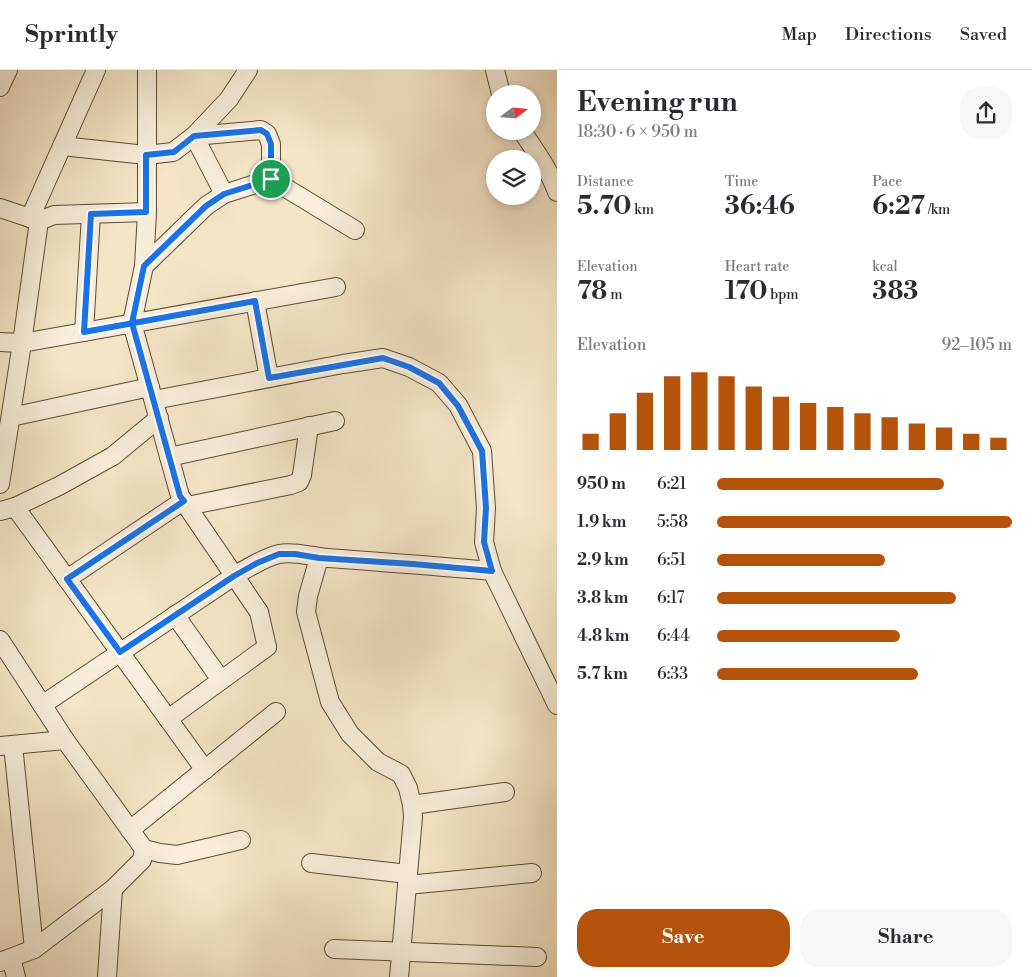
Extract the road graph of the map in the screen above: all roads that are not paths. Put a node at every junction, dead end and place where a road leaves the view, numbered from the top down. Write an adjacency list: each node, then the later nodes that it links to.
1 (8, 70): 7 (street)
2 (96, 70): 10 (street)
3 (147, 70): 11 (street)
4 (248, 70): 8 (street)
5 (495, 70): 6 (street)
6 (499, 85)
7 (0, 87)
8 (194, 136): 11 (street); 12 (street); 14 (street)
9 (528, 140): 13 (street)
10 (62, 146): 11 (street); 18 (street)
11 (146, 155): 16 (street)
12 (271, 179): 14 (street); 19 (street)
13 (557, 192)
14 (224, 194): 20 (street)
15 (0, 208): 18 (street)
16 (146, 212): 17 (street); 20 (street)
17 (91, 214): 18 (street); 24 (street)
18 (35, 220): 26 (street)
19 (355, 230)
20 (144, 266): 23 (street)
21 (336, 287): 22 (street)
22 (255, 301): 23 (street); 27 (street)
23 (132, 323): 24 (street); 28 (street)
24 (84, 332): 26 (street)
25 (0, 342): 26 (street)
26 (22, 343): 29 (street)
27 (269, 378): 28 (street); 38 (street)
28 (152, 393): 29 (street); 30 (street)
29 (11, 417): 34 (street)
30 (159, 418): 33 (street); 36 (street)
31 (335, 421): 32 (street)
32 (310, 426): 33 (street); 35 (street)
33 (169, 457): 35 (street)
34 (0, 484)
35 (185, 503): 39 (street); 40 (street)
36 (8, 509): 40 (street)
37 (319, 558): 38 (street); 39 (street); 54 (street)
38 (492, 571): 47 (street)
39 (234, 576): 41 (street); 45 (street)
40 (67, 579): 43 (street)
41 (175, 615): 43 (street); 45 (street)
42 (0, 640): 44 (street)
43 (120, 652): 46 (street); 49 (street)
44 (5, 658): 46 (street)
45 (221, 680): 49 (street)
46 (42, 704): 50 (street)
47 (557, 705)
48 (276, 712): 52 (street)
49 (168, 719): 52 (street)
50 (65, 740): 51 (street); 55 (street)
51 (6, 746): 62 (street)
52 (205, 770): 55 (street)
53 (505, 792): 54 (street)
54 (412, 804): 60 (street)
55 (130, 830): 57 (street)
56 (241, 840): 57 (street)
57 (144, 849): 61 (street)
58 (311, 863): 60 (street)
59 (532, 873): 60 (street)
60 (407, 880): 64 (street)
61 (113, 889): 62 (street); 68 (street)
62 (34, 949): 66 (street)
63 (334, 949): 64 (street)
64 (401, 952): 65 (street); 69 (street)
65 (538, 958)
66 (5, 960): 67 (street)
67 (16, 977)
68 (107, 977)
69 (399, 977)

